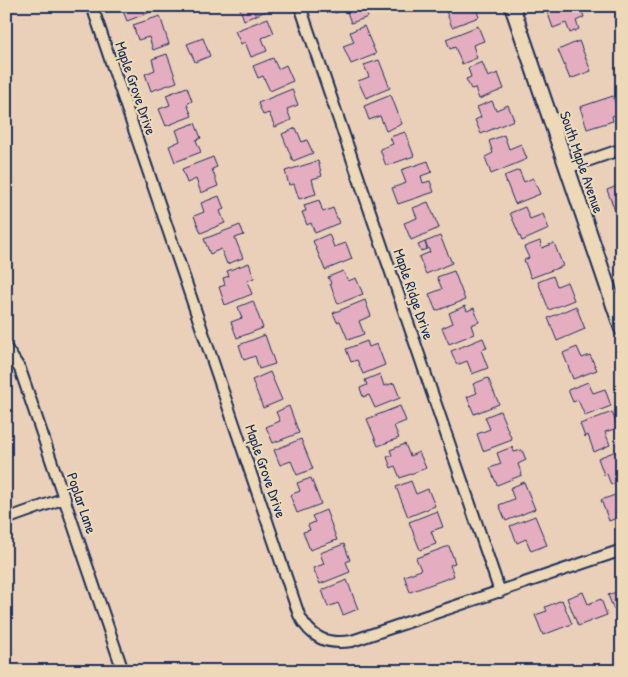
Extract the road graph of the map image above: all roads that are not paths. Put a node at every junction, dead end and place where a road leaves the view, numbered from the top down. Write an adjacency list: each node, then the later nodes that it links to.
1 (92, 6): 11 (street, Maple Grove Drive)
2 (300, 6): 11 (street, Maple Ridge Drive)
3 (512, 6): 5 (main road, South Maple Avenue)
4 (622, 150): 5 (street)
5 (567, 168): 6 (main road, South Maple Avenue)
6 (622, 329)
7 (6, 348): 8 (street, Poplar Lane)
8 (65, 498): 9 (street); 12 (street, Poplar Lane)
9 (6, 519)
10 (622, 550): 11 (street, Maple Grove Drive)
11 (500, 592)
12 (123, 671)

